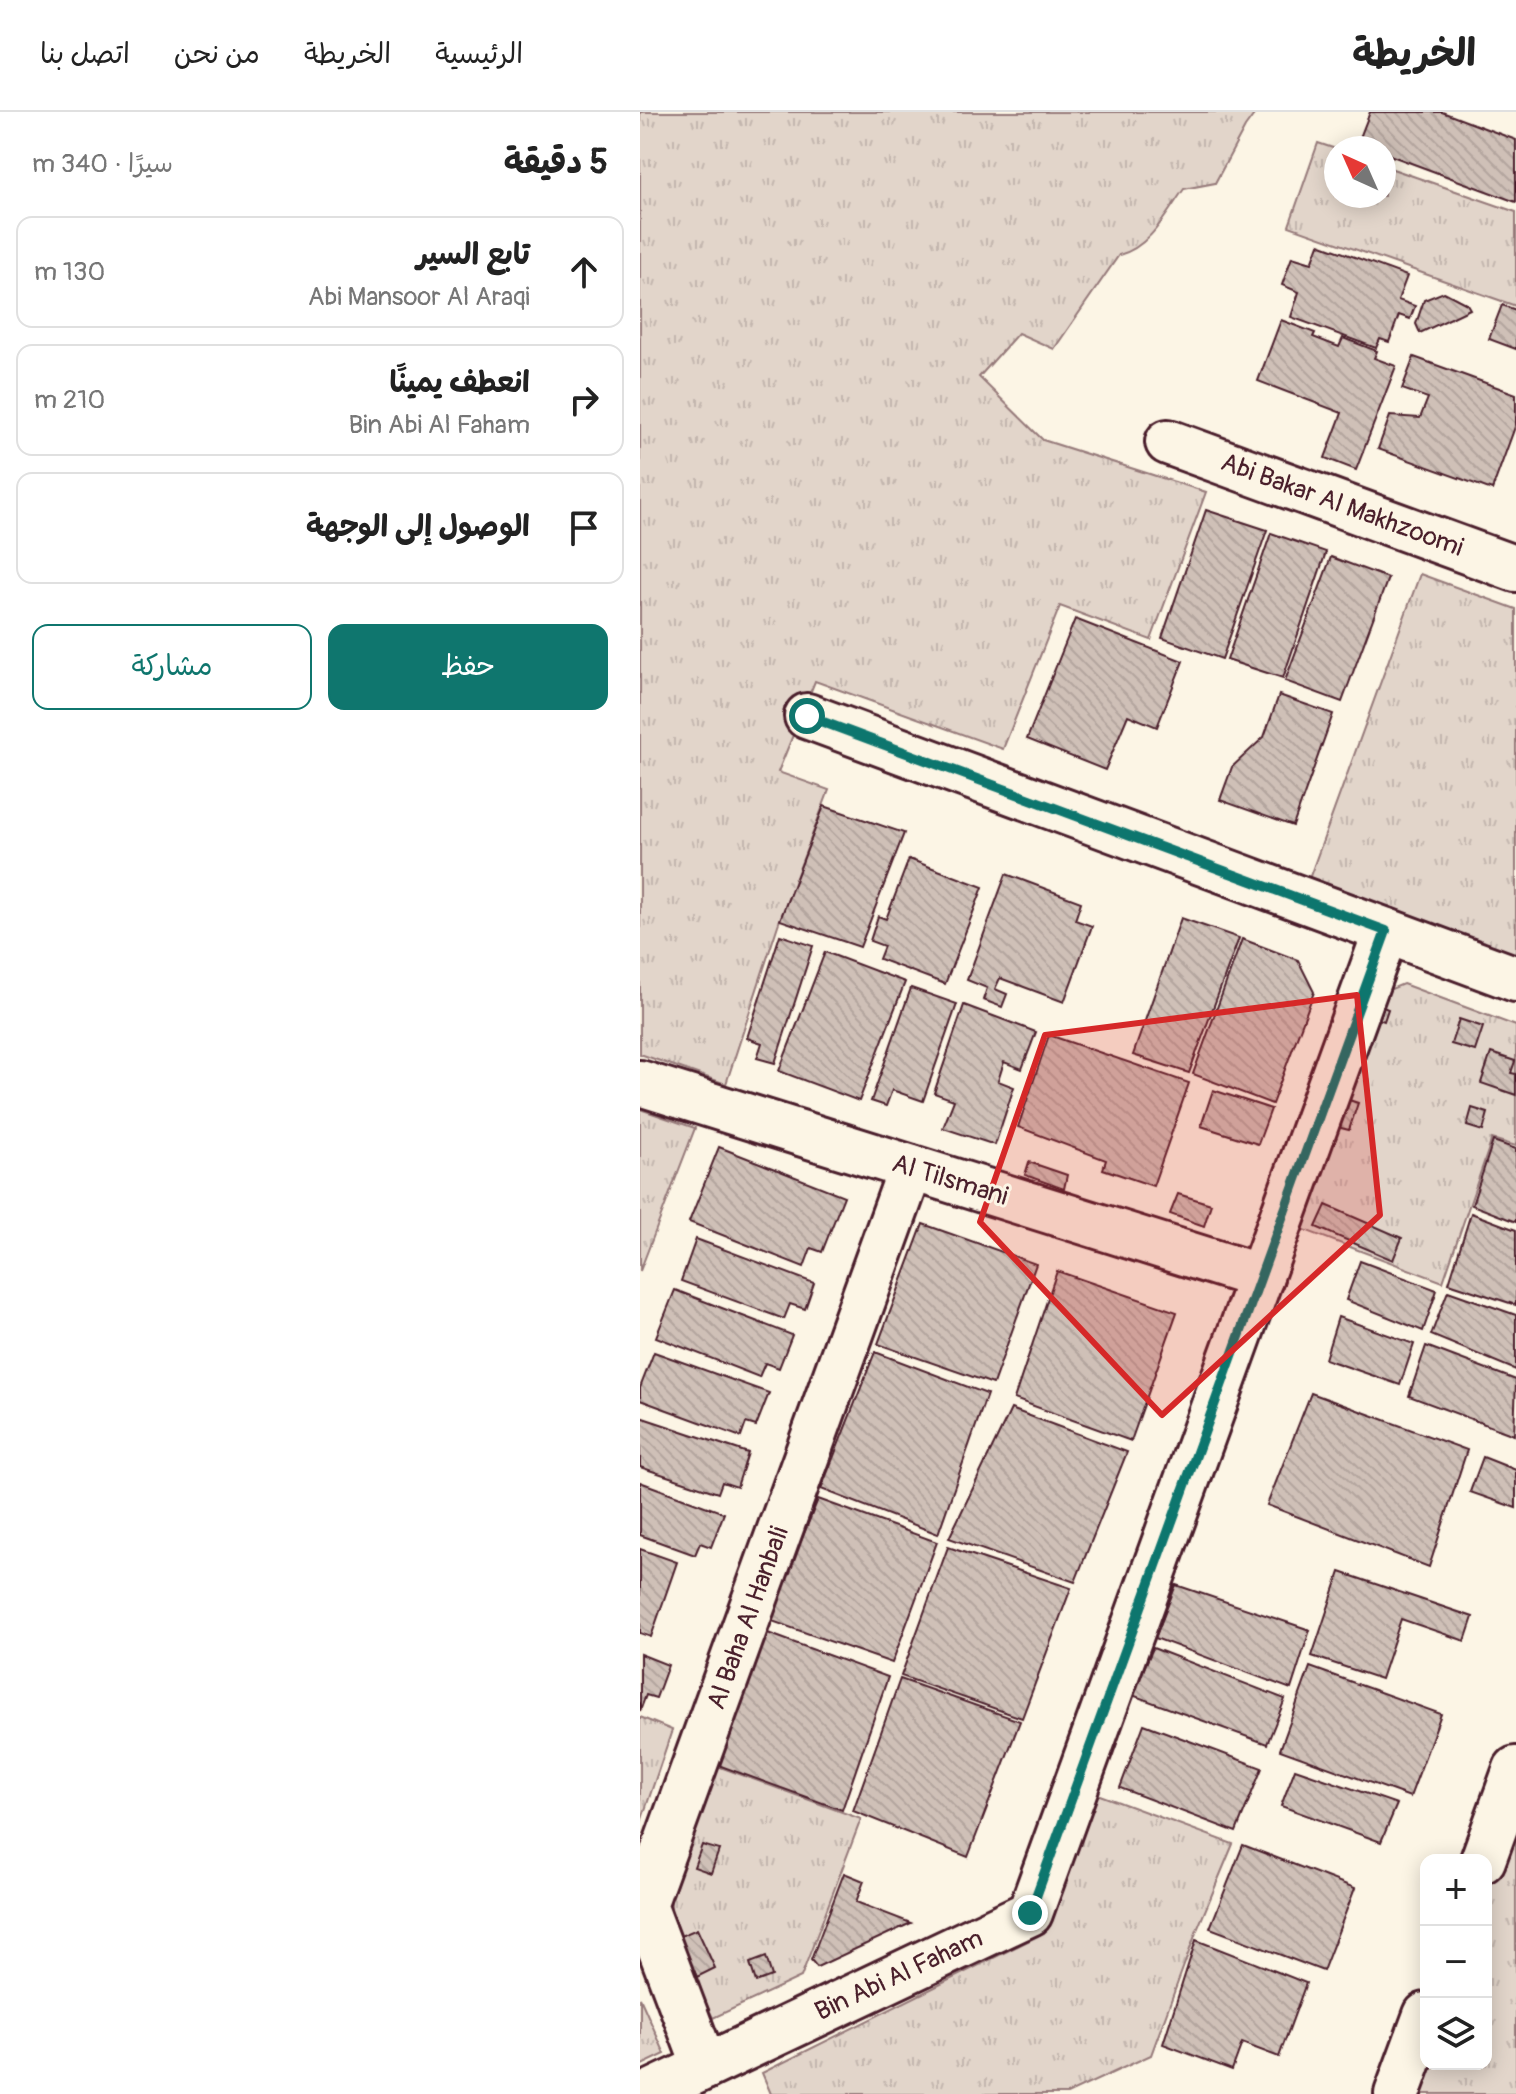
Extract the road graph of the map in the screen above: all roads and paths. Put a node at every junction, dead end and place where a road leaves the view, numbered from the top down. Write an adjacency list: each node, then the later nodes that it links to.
1 (1168, 442): 2 (street, Abi Bakar Al Makhzoomi)
2 (1516, 569)
3 (807, 716): 4 (street)
4 (1386, 931): 5 (street); 8 (street, Bin Abi Al Faham)
5 (1516, 979)
6 (640, 1083): 7 (street, Al Tilsmani)
7 (911, 1168): 8 (street, Al Tilsmani); 12 (street, Al Baha Al Hanbali)
8 (1261, 1277): 12 (street, Bin Abi Al Faham)
9 (1516, 1769): 10 (street)
10 (1485, 1854)
11 (1420, 2031): 14 (street)
12 (705, 2067): 13 (street, Bin Abi Al Faham)
13 (648, 2094)
14 (1397, 2094)

